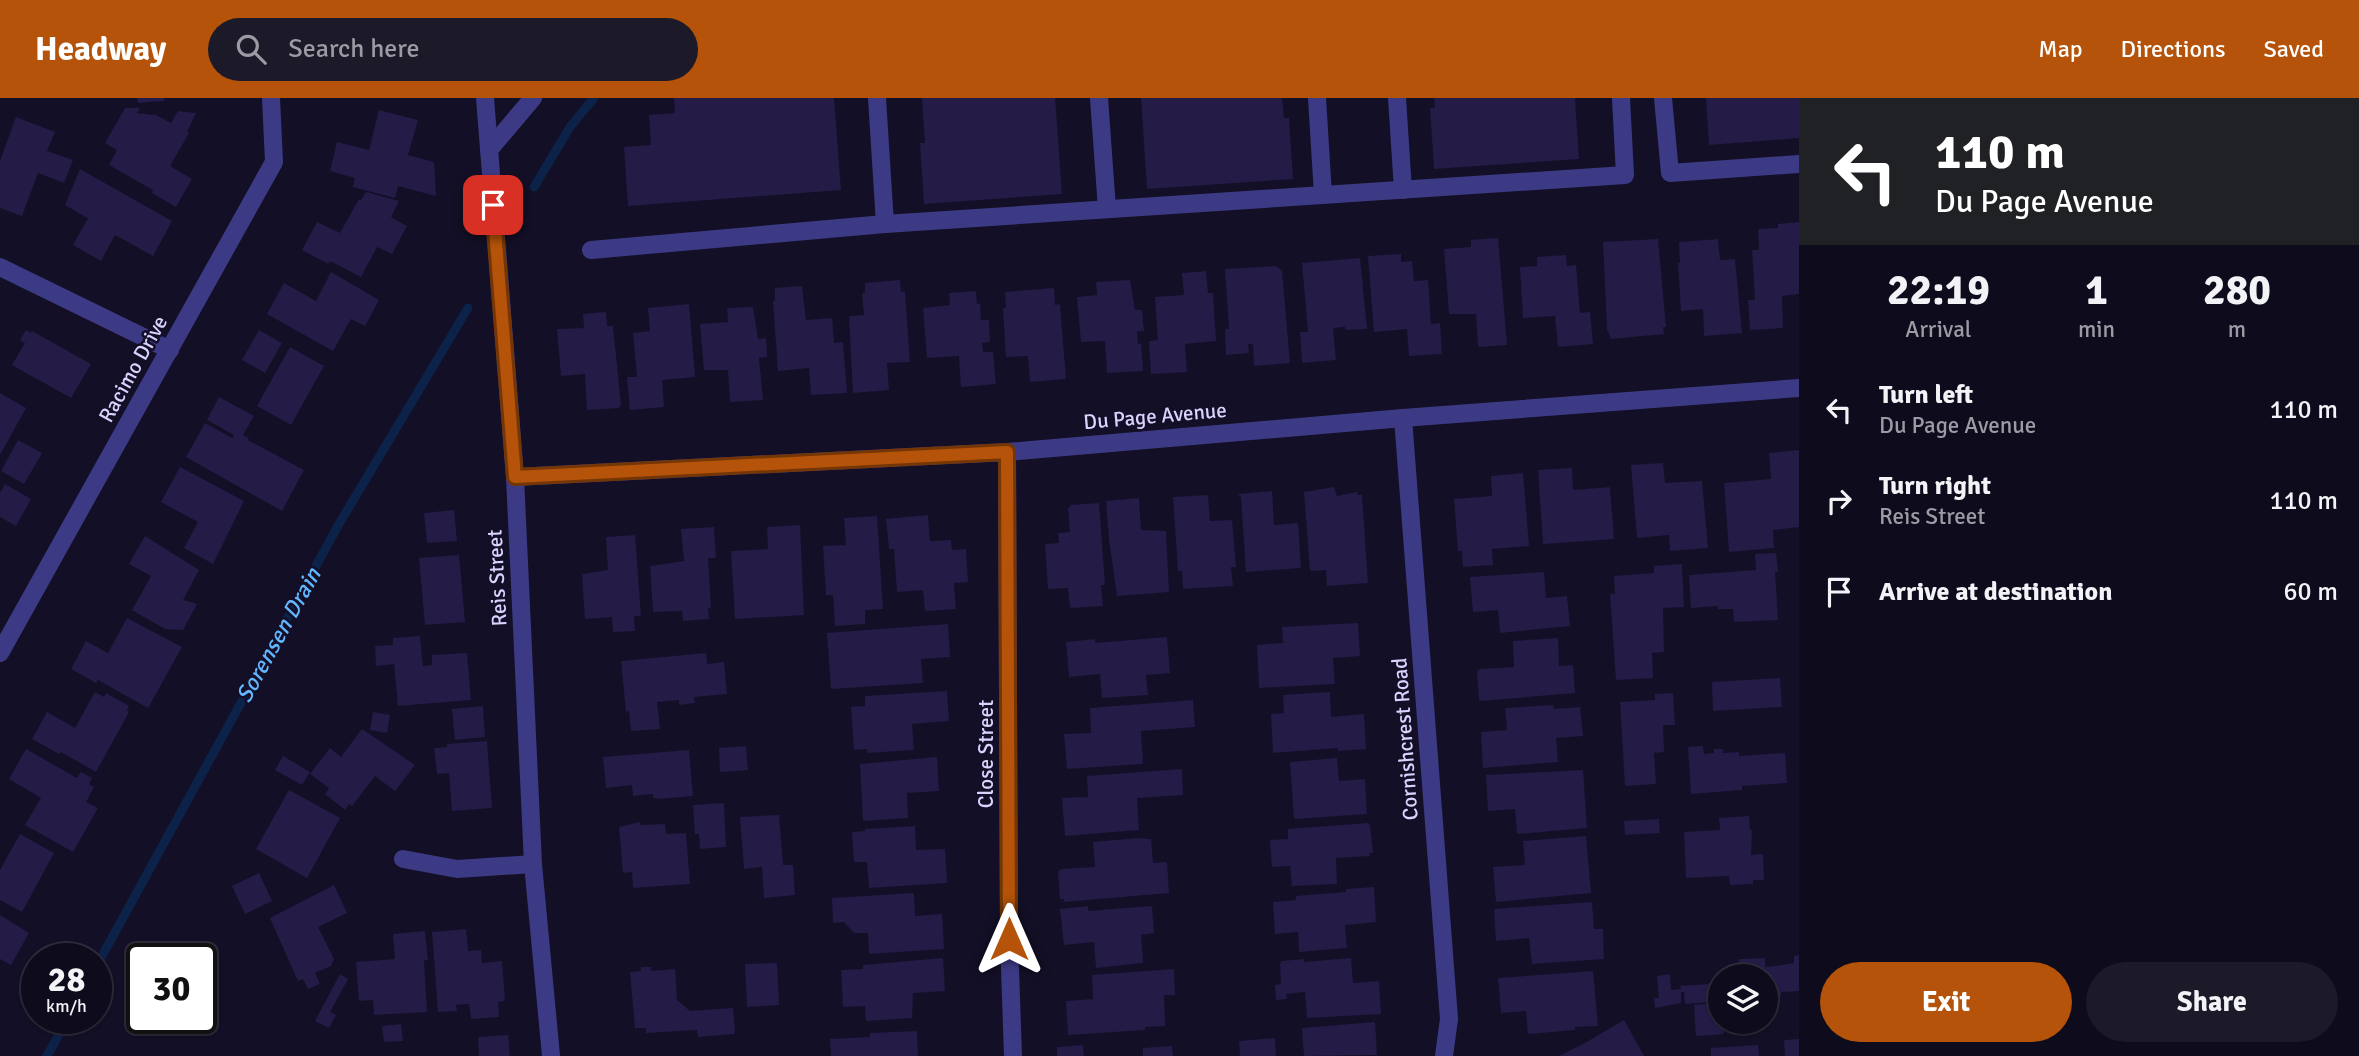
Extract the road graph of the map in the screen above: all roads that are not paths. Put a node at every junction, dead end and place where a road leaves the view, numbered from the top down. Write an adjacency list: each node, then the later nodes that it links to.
1 (271, 98): 18 (street, Racimo Drive)
2 (485, 98): 10 (street, Reis Street)
3 (533, 98): 10 (street)
4 (877, 98): 15 (street)
5 (1099, 98): 14 (street)
6 (1317, 98): 13 (street)
7 (1397, 98): 12 (street)
8 (1620, 98): 12 (street)
9 (1663, 98): 11 (street)
10 (489, 150): 22 (street, Reis Street)
11 (1799, 164)
12 (1403, 190): 13 (street)
13 (1323, 195): 14 (street)
14 (1107, 209): 15 (street)
15 (885, 224): 16 (street)
16 (591, 250)
17 (0, 267): 18 (street)
18 (170, 350): 23 (street, Racimo Drive)
19 (1799, 388): 20 (street, Du Page Avenue)
20 (1403, 418): 21 (street, Du Page Avenue); 28 (street, Cornishcrest Road)
21 (1007, 452): 22 (street, Du Page Avenue); 27 (street, Close Street)
22 (515, 477): 25 (street, Reis Street)
23 (0, 653)
24 (403, 859): 25 (street)
25 (533, 864): 26 (street, Reis Street)
26 (551, 1056)
27 (1013, 1056)
28 (1444, 1056)

